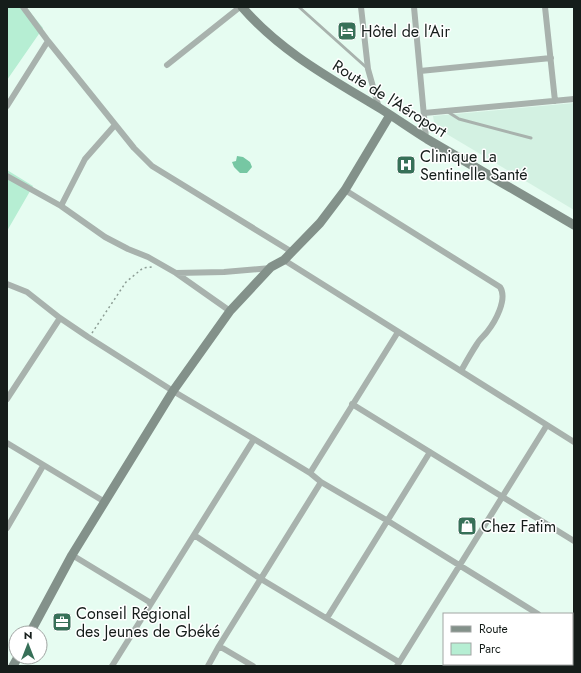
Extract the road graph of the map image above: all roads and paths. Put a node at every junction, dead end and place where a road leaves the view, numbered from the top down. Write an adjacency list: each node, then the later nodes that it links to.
1 (23, 7): 7 (street)
2 (241, 7): 9 (street); 15 (street, Route de l'Aéroport)
3 (299, 7): 10 (lane)
4 (361, 7): 10 (street)
5 (414, 7): 11 (street)
6 (545, 7): 8 (street)
7 (48, 42): 14 (street); 19 (street)
8 (551, 58): 11 (street); 13 (street)
9 (167, 65)
10 (368, 69): 15 (street)
11 (420, 71): 17 (street)
12 (574, 99): 13 (street)
13 (555, 100): 16 (street)
14 (7, 106)
15 (379, 108): 18 (street, Route de l'Aéroport)
16 (446, 111): 17 (street); 21 (lane)
17 (424, 113): 20 (street)
18 (390, 115): 20 (street, Route de l'Aéroport); 23 (street)
19 (115, 125): 24 (street); 26 (street)
20 (426, 138): 25 (street, Route de l'Aéroport)
21 (531, 138)
22 (7, 176): 24 (street)
23 (345, 190): 26 (street); 36 (street)
24 (60, 206): 28 (street)
25 (574, 225)
26 (292, 252): 27 (street)
27 (284, 260): 29 (street); 34 (street)
28 (166, 267): 30 (street); 35 (path)
29 (271, 268): 30 (street); 32 (street)
30 (176, 274): 32 (street)
31 (7, 284): 33 (street)
32 (230, 310): 37 (street)
33 (60, 318): 35 (street); 38 (street)
34 (398, 332): 36 (street); 39 (street)
35 (88, 337): 37 (street)
36 (461, 372): 40 (street)
37 (173, 391): 41 (street); 49 (street)
38 (7, 399)
39 (352, 404): 44 (street); 46 (street)
40 (547, 425): 42 (street); 48 (street)
41 (254, 439): 46 (street); 52 (street)
42 (574, 442)
43 (7, 443): 45 (street)
44 (430, 452): 48 (street); 50 (street)
45 (44, 466): 49 (street); 51 (street)
46 (310, 473): 47 (street)
47 (321, 482): 50 (street); 56 (street)
48 (502, 497): 53 (street); 55 (street)
49 (105, 502): 54 (street)
50 (388, 521): 55 (street); 61 (street)
51 (7, 528)
52 (194, 535): 56 (street); 57 (street)
53 (574, 541)
54 (72, 555): 57 (street); 62 (street)
55 (460, 565): 58 (street); 64 (street)
56 (261, 579): 61 (street); 63 (street)
57 (151, 603): 65 (street)
58 (528, 608): 59 (street); 60 (street)
59 (526, 613)
60 (536, 613)
61 (327, 618): 64 (street)
62 (34, 625)
63 (218, 646): 66 (street); 67 (street)
64 (398, 664)
65 (112, 666)
66 (208, 666)
67 (253, 666)

